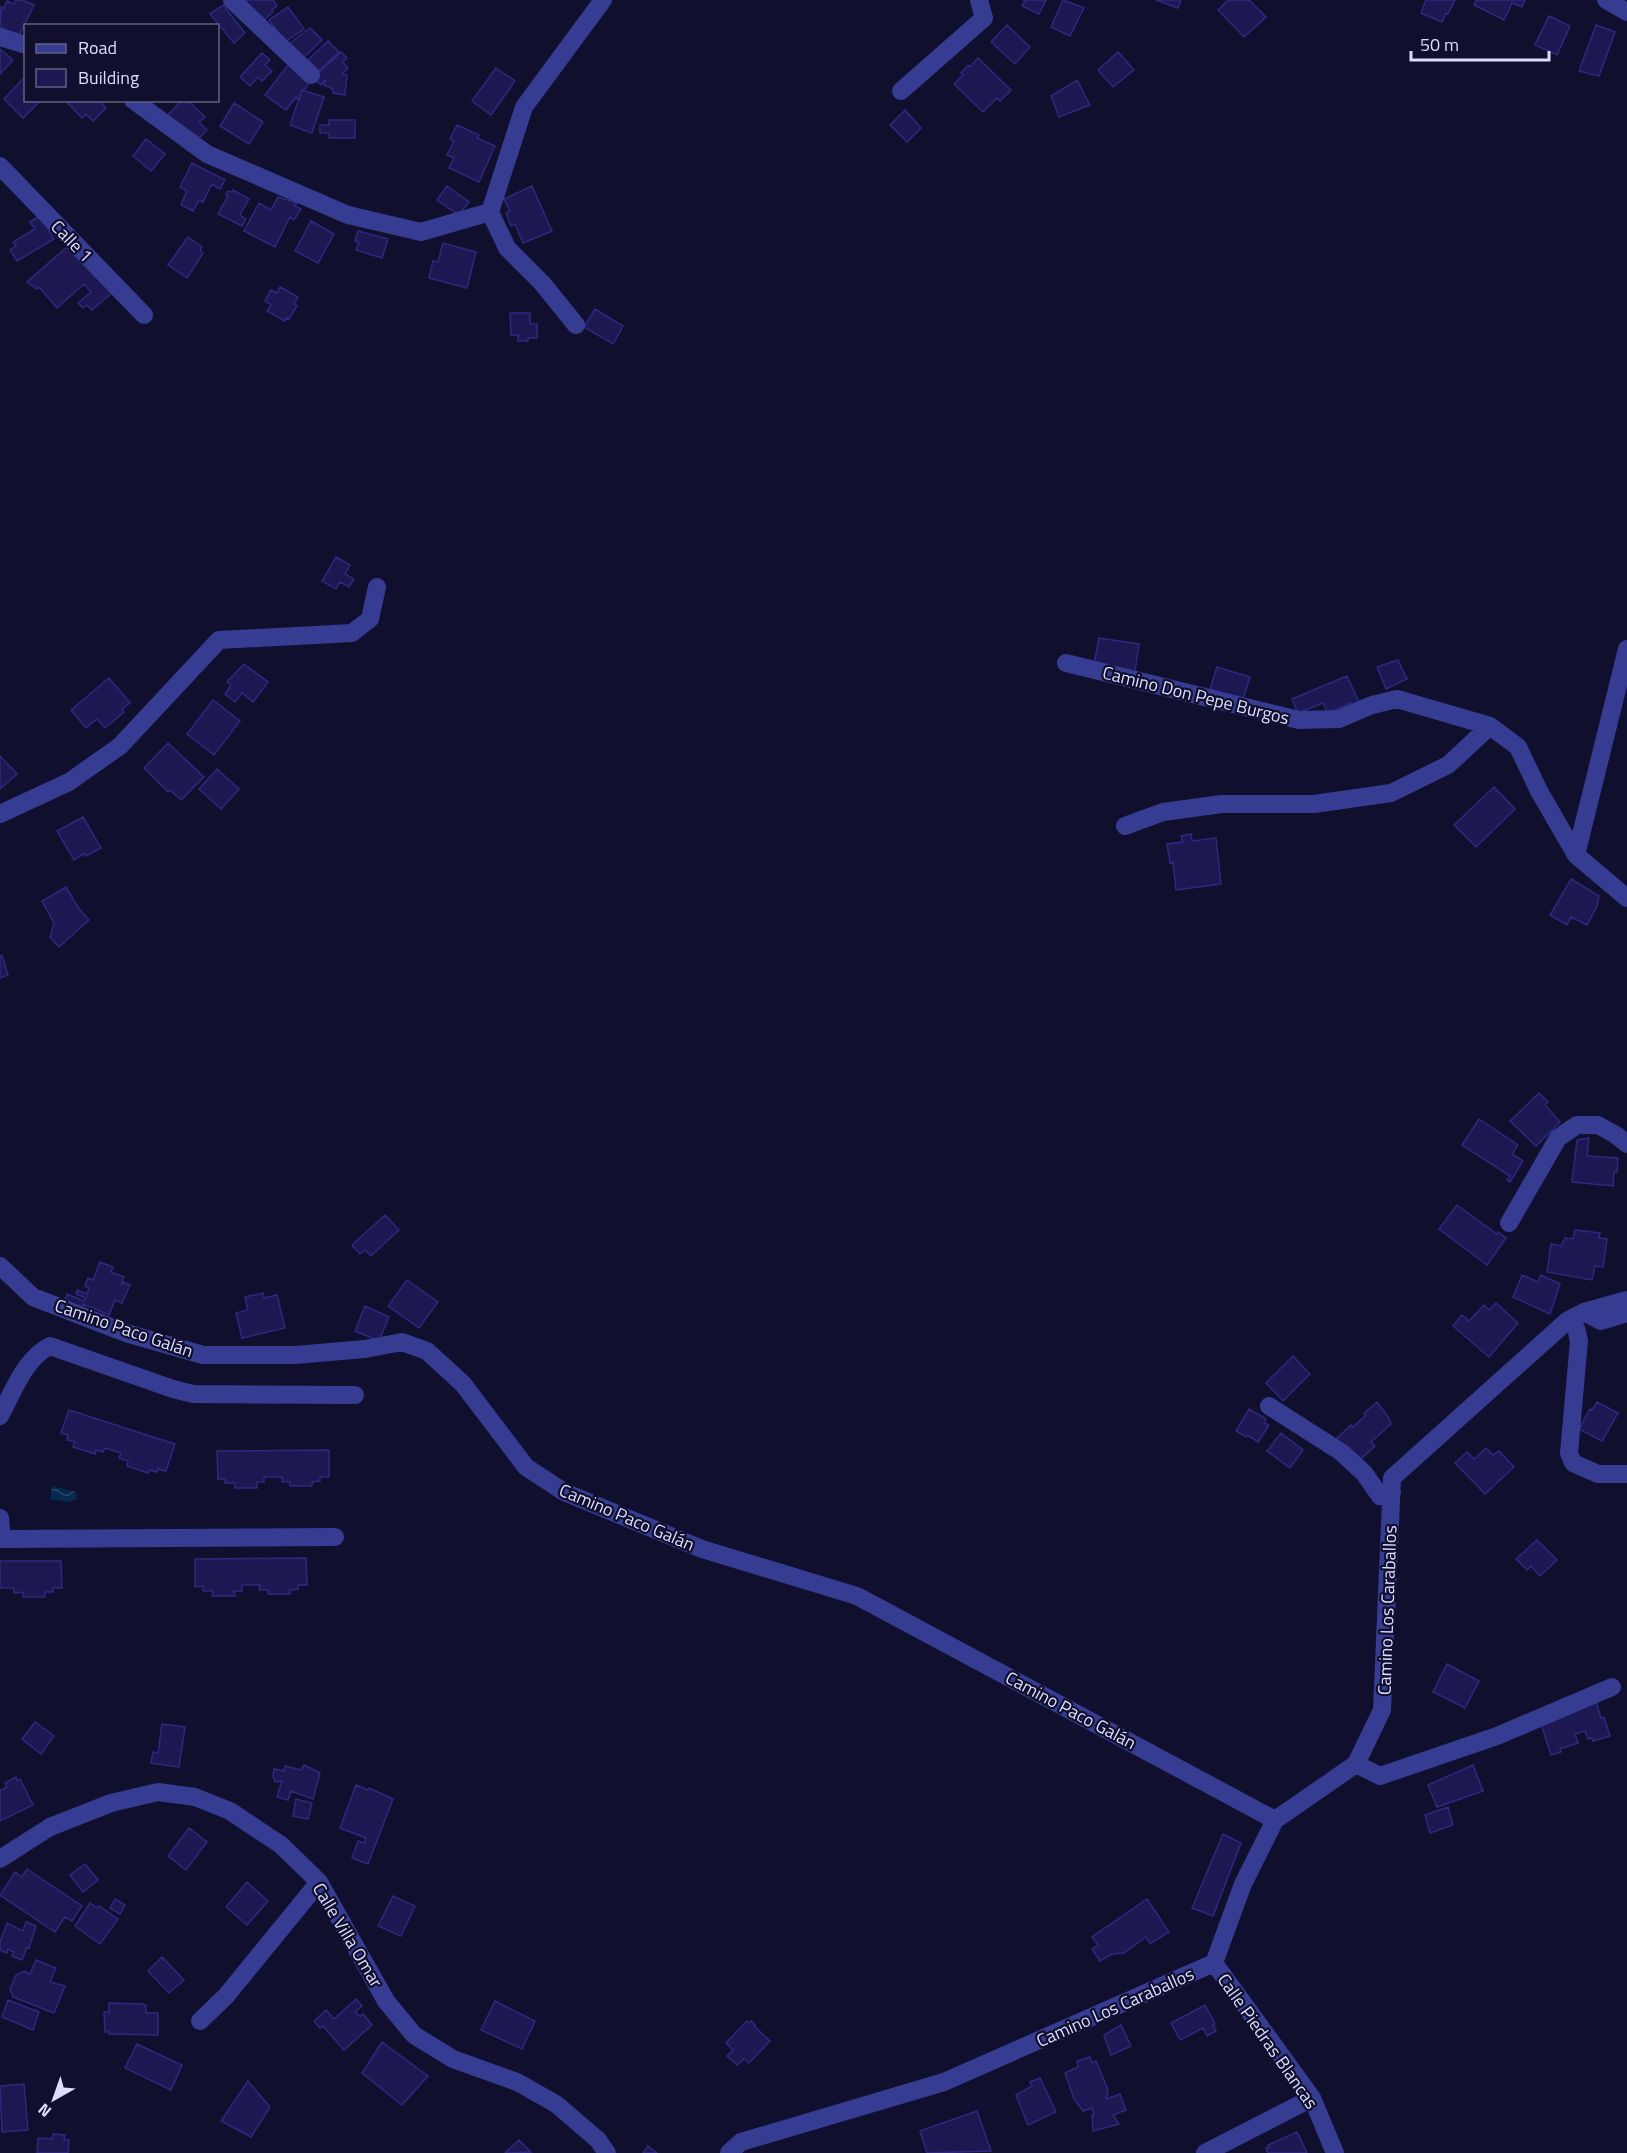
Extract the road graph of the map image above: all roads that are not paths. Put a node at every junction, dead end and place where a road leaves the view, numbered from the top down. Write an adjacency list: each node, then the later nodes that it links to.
1 (232, 0): 8 (street)
2 (603, 0): 12 (street)
3 (979, 0): 9 (street)
4 (1606, 0): 5 (street)
5 (1627, 12)
6 (0, 37): 7 (street)
7 (24, 44)
8 (311, 75)
9 (901, 91)
10 (135, 102): 12 (street)
11 (0, 166): 13 (street, Calle 1)
12 (490, 212): 14 (street)
13 (144, 315)
14 (576, 325)
15 (377, 587): 19 (street)
16 (1627, 649): 21 (street)
17 (1066, 663): 18 (street, Camino Don Pepe Burgos)
18 (1490, 726): 20 (street); 21 (street, Camino Don Pepe Burgos)
19 (0, 814)
20 (1125, 826)
21 (1576, 855): 22 (street, Camino Don Pepe Burgos)
22 (1627, 898)
23 (1627, 1144): 24 (street)
24 (1509, 1223)
25 (0, 1266): 39 (street, Camino Paco Galán)
26 (1627, 1300): 27 (street)
27 (1584, 1312): 28 (street); 29 (street, Camino Los Caraballos)
28 (1627, 1313)
29 (1567, 1321): 33 (street); 34 (street, Camino Los Caraballos)
30 (354, 1395): 32 (street)
31 (1269, 1406): 34 (street)
32 (0, 1416)
33 (1627, 1474)
34 (1392, 1492): 38 (street, Camino Los Caraballos)
35 (0, 1518): 36 (street)
36 (335, 1537)
37 (1612, 1687): 38 (street)
38 (1356, 1764): 39 (street, Camino Los Caraballos)
39 (1275, 1820): 42 (street, Camino Los Caraballos)
40 (0, 1859): 41 (street, Calle Villa Omar)
41 (319, 1882): 43 (street); 45 (street, Calle Villa Omar)
42 (1214, 1963): 44 (street, Calle Piedras Blancas); 46 (street, Camino Los Caraballos)
43 (200, 2020)
44 (1312, 2098): 47 (street); 48 (street, Calle Piedras Blancas)
45 (607, 2153)
46 (729, 2153)
47 (1205, 2153)
48 (1335, 2153)

